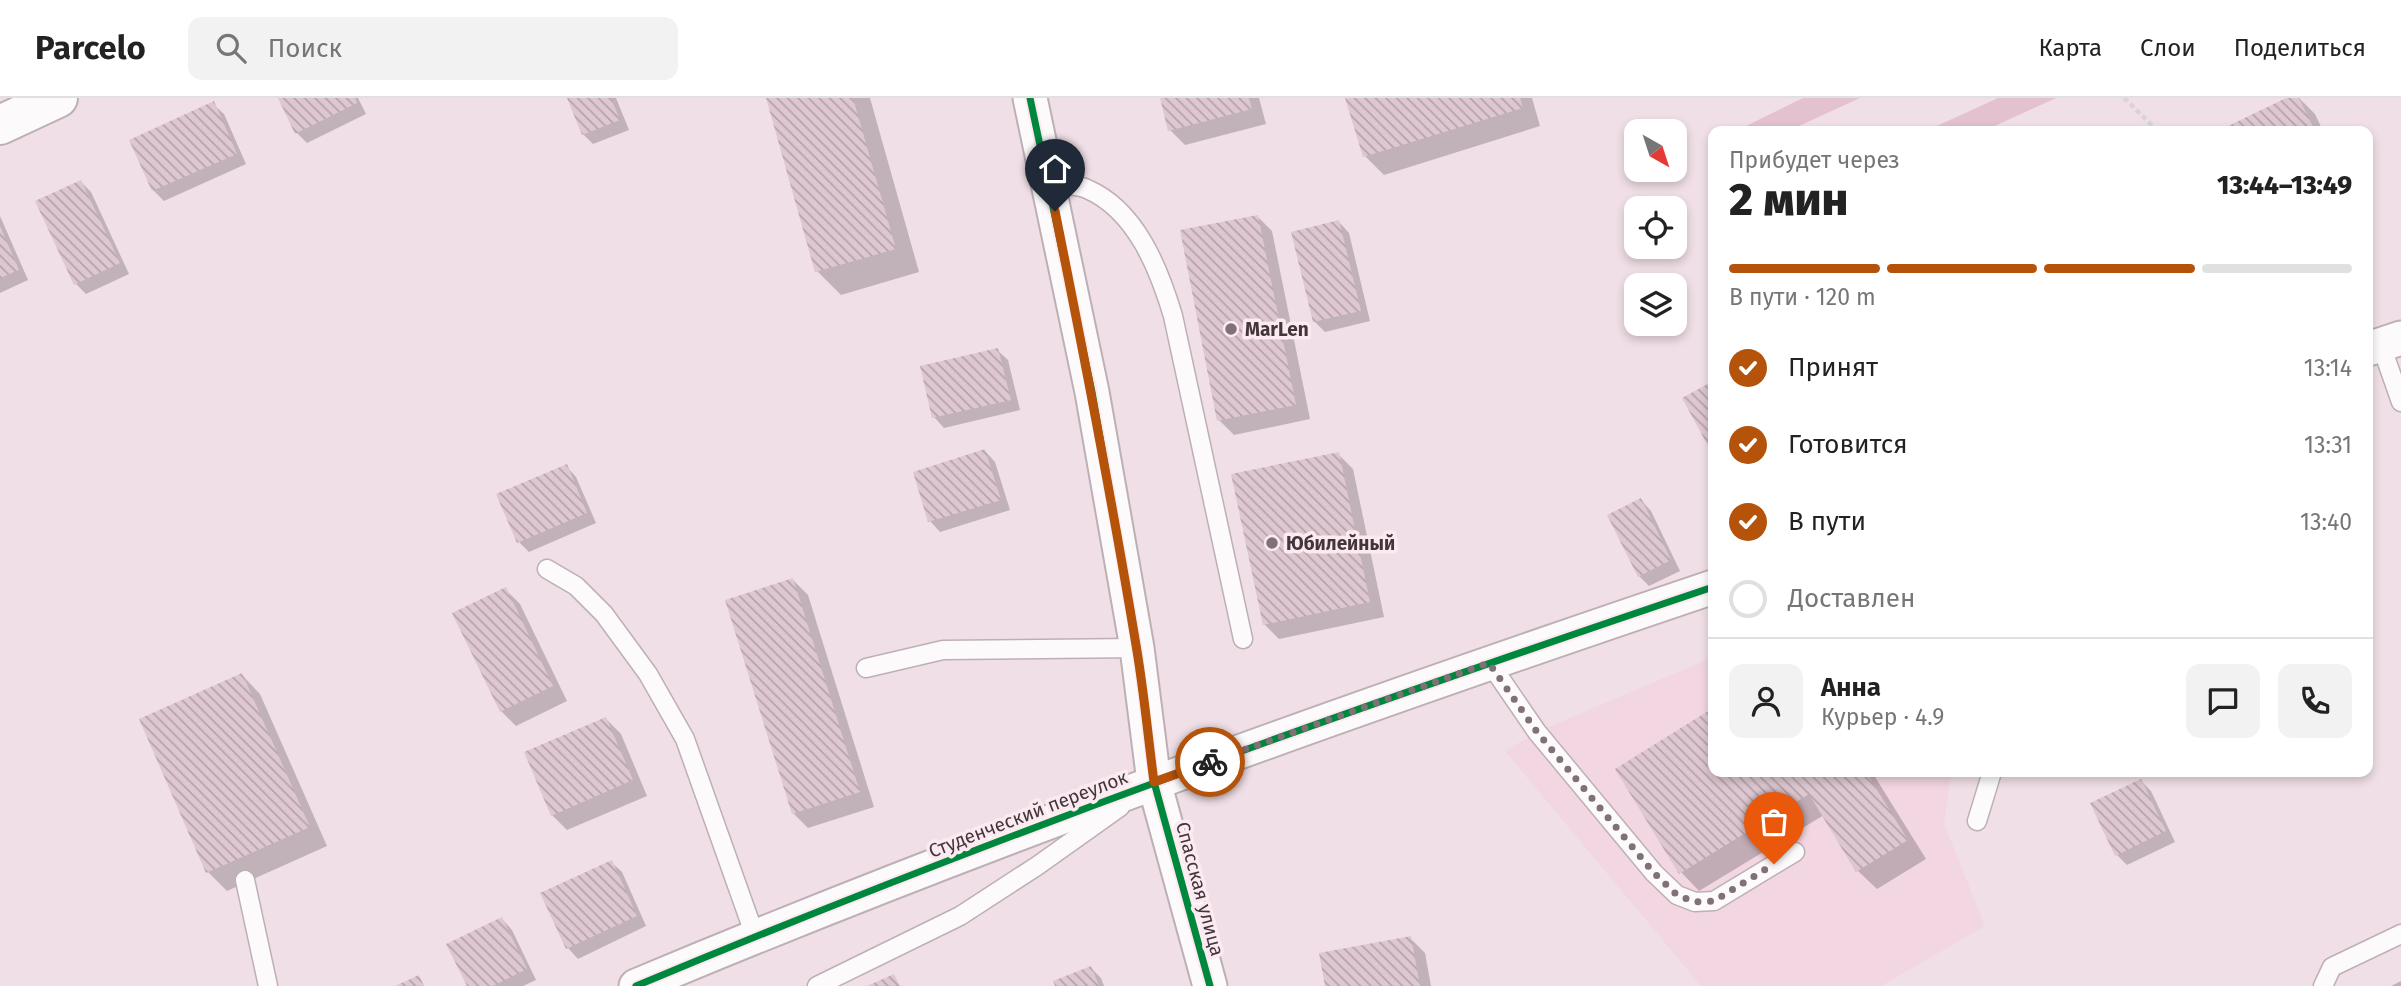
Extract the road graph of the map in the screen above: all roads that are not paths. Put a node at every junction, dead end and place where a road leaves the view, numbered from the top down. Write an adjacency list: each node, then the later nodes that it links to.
1 (58, 98): 3 (street)
2 (1030, 98): 4 (street, Спасская улица)
3 (0, 125)
4 (1049, 185): 9 (lane); 10 (street, Спасская улица)
5 (2383, 344): 6 (lane)
6 (2401, 402)
7 (547, 569): 19 (lane)
8 (1708, 589): 11 (street, Студенческий переулок)
9 (1243, 639)
10 (1137, 648): 12 (lane); 14 (street, Спасская улица)
11 (1489, 663): 14 (street, Студенческий переулок); 16 (lane)
12 (866, 668)
13 (1990, 777): 15 (lane)
14 (1154, 782): 19 (street, Студенческий переулок); 22 (lane); 23 (street, Спасская улица)
15 (1977, 821)
16 (1795, 852)
17 (245, 880): 20 (lane)
18 (2401, 934): 24 (lane)
19 (755, 936): 21 (street, Студенческий переулок)
20 (268, 986)
21 (636, 986)
22 (817, 986)
23 (1210, 986)
24 (2323, 986)

